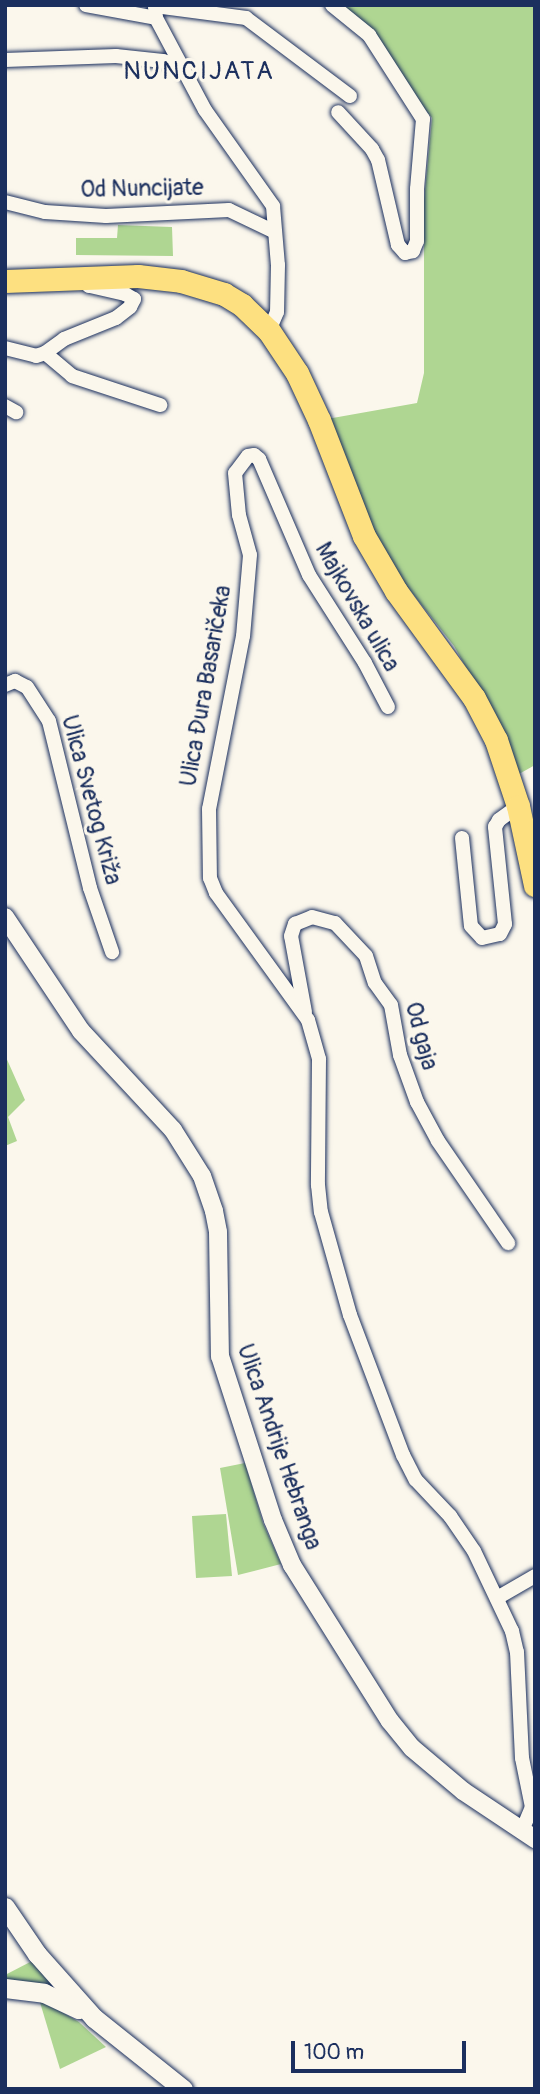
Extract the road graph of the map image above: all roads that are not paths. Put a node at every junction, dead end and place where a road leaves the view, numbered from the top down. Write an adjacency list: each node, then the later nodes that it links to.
1 (86, 5): 3 (street)
2 (332, 5): 7 (street)
3 (156, 10): 5 (street); 6 (street)
4 (5, 60): 5 (street)
5 (184, 67): 9 (street)
6 (350, 96)
7 (338, 111)
8 (5, 202): 9 (street, Od Nuncijate)
9 (275, 232): 12 (street)
10 (79, 278): 11 (main road); 12 (main road); 14 (street)
11 (5, 281)
12 (269, 331): 19 (main road)
13 (5, 348): 14 (street)
14 (45, 353): 15 (street)
15 (160, 405)
16 (254, 454): 18 (street, Majkovska ulica); 24 (street, Ulica Đura Basaričeka)
17 (5, 685): 23 (street, Ulica Svetog Križa)
18 (388, 707)
19 (518, 806): 20 (street); 21 (main road)
20 (462, 838)
21 (535, 885)
22 (5, 917): 28 (street, Ulica Andrije Hebranga)
23 (112, 951)
24 (305, 1012): 25 (street, Od gaja); 27 (street, Od gaja)
25 (508, 1243)
26 (535, 1576): 27 (street)
27 (497, 1598): 28 (street, Od gaja)
28 (528, 1835)
29 (5, 1906): 31 (main road)
30 (5, 1988): 31 (main road)
31 (94, 2018): 32 (main road)
32 (183, 2089)

